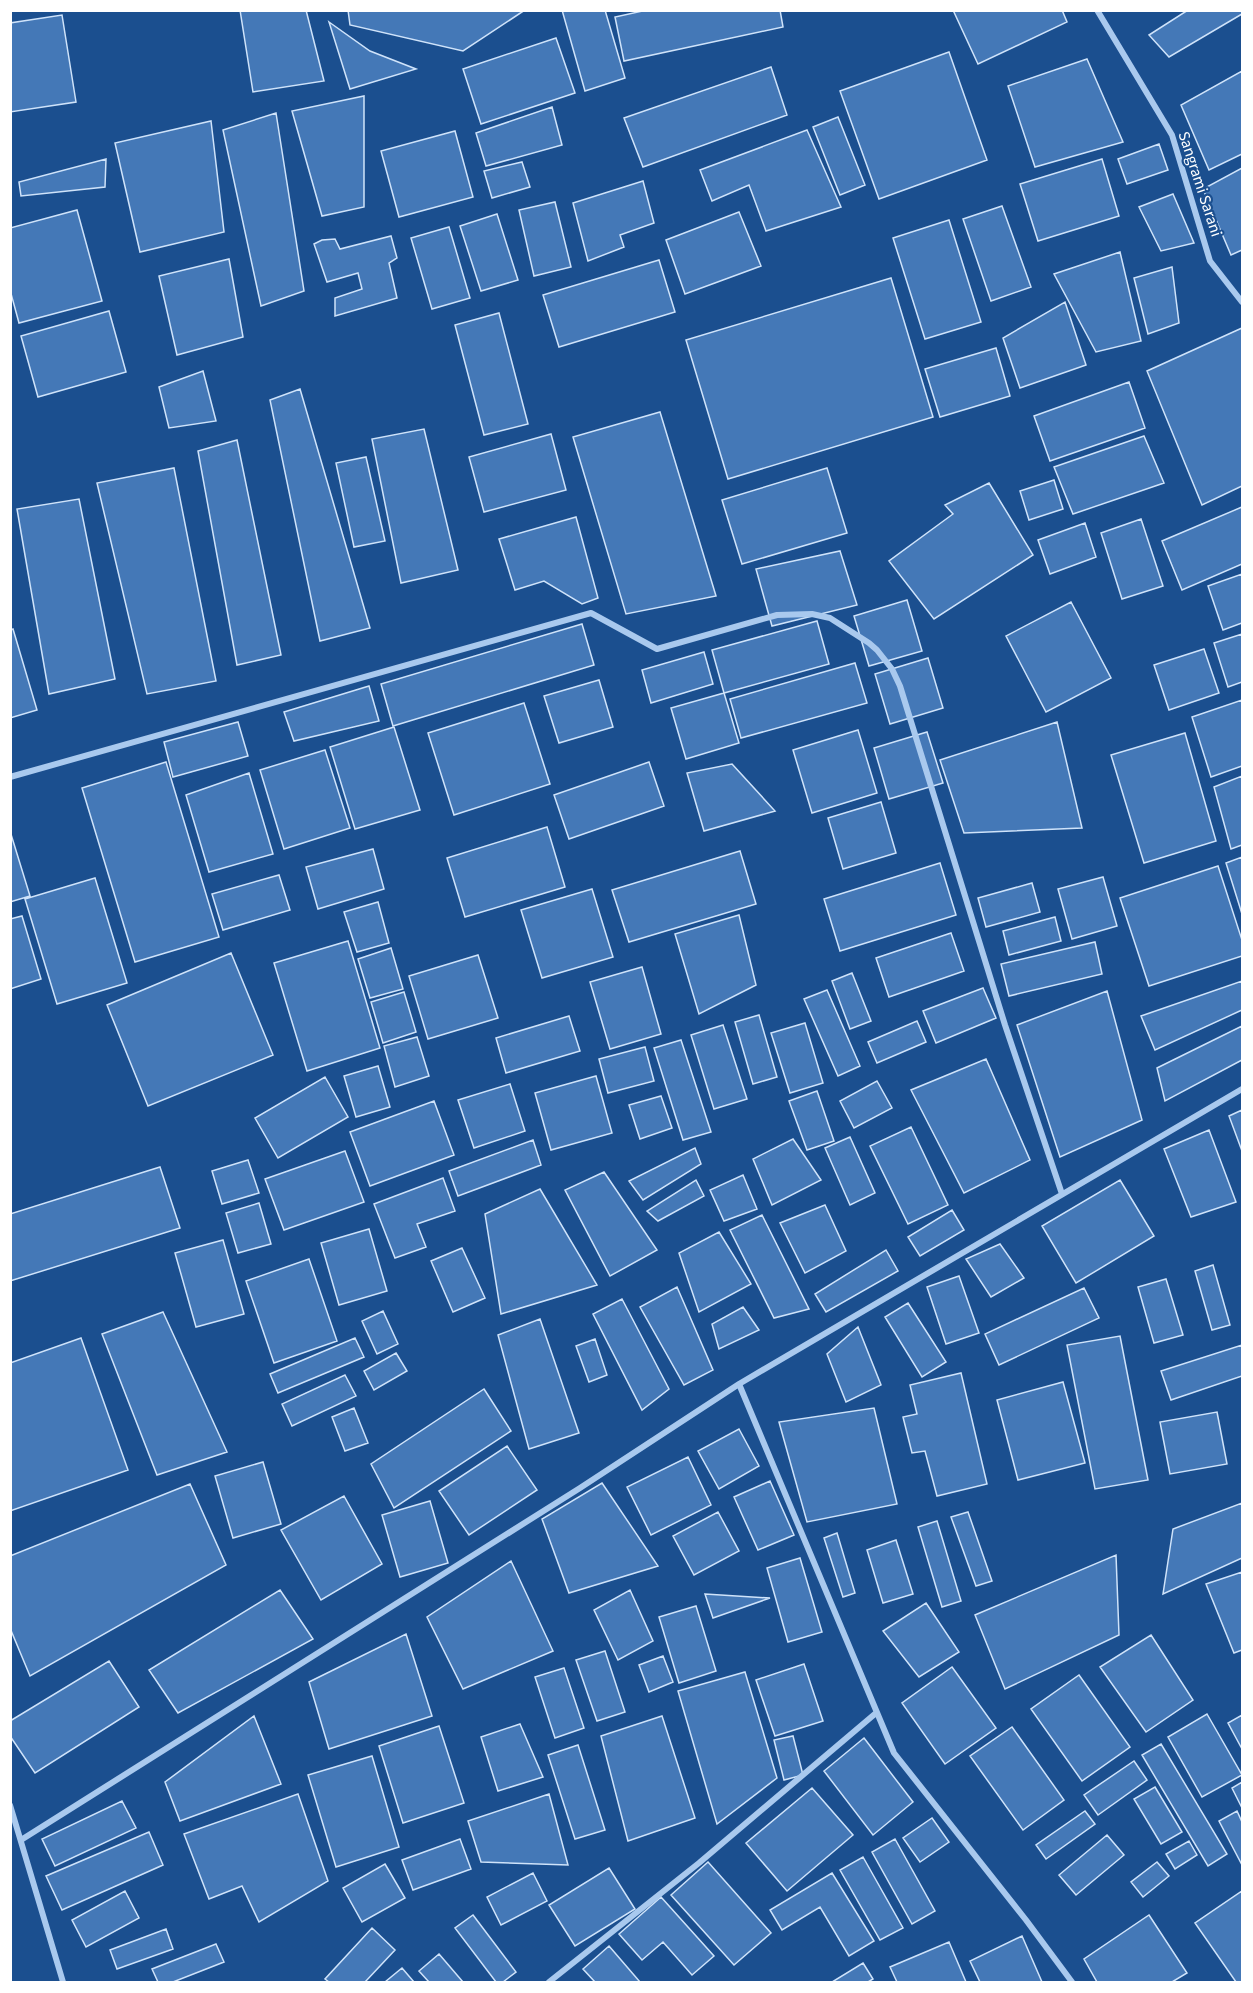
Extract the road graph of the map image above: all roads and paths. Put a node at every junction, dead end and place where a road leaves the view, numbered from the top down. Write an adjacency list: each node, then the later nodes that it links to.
1 (1097, 10): 2 (street, Sangrami Sarani)
2 (1242, 302)
3 (10, 777): 5 (street)
4 (1242, 1089): 5 (street)
5 (1062, 1194): 6 (street)
6 (739, 1384): 7 (street); 9 (street)
7 (876, 1713): 11 (street); 12 (street)
8 (10, 1805): 9 (street)
9 (21, 1840): 10 (street)
10 (63, 1983)
11 (549, 1983)
12 (1072, 1983)

